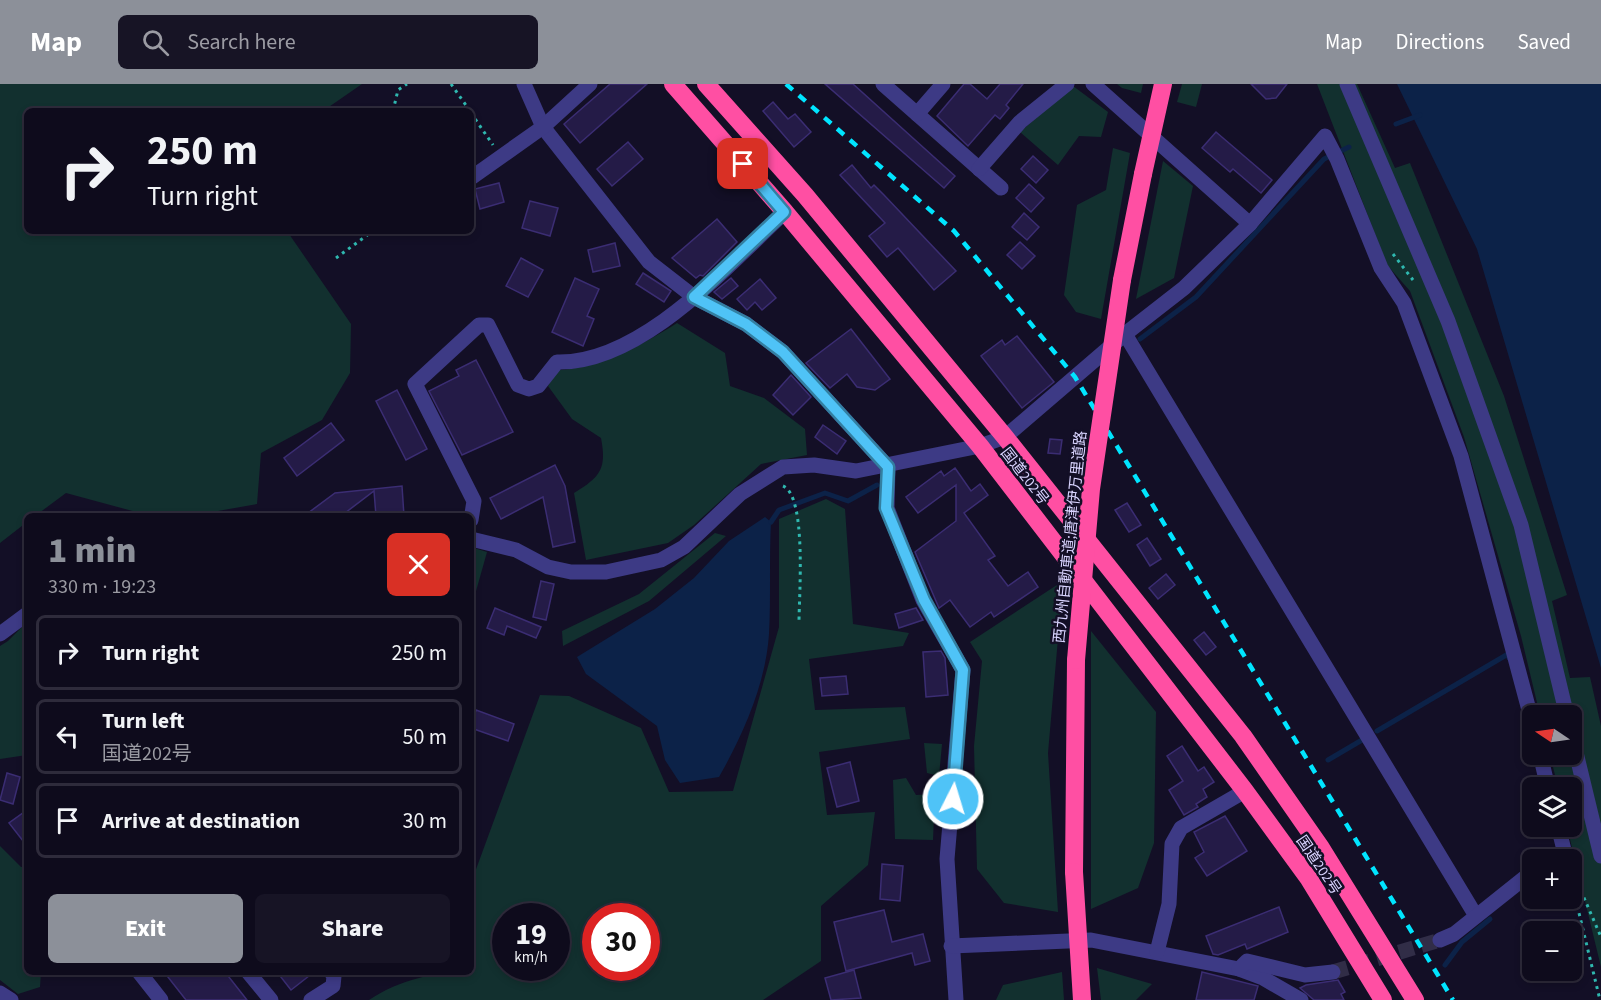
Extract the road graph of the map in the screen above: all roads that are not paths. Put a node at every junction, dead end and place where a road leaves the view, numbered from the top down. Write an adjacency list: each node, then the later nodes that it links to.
1 (524, 84): 12 (street)
2 (590, 84): 12 (street)
3 (673, 84): 16 (highway, 国道202号)
4 (706, 84): 20 (highway, 国道202号)
5 (883, 84): 11 (street)
6 (943, 84): 11 (street)
7 (1067, 84): 13 (street)
8 (1093, 84): 17 (street)
9 (1163, 84): 48 (highway, 西九州自動車道;唐津伊万里道路, bridge)
10 (1347, 84): 28 (street)
11 (917, 114): 13 (street)
12 (543, 127): 14 (street); 18 (street)
13 (979, 169): 15 (street)
14 (474, 176)
15 (1001, 188)
16 (784, 212): 18 (street); 21 (highway, 国道202号)
17 (1250, 224): 19 (street); 27 (street)
18 (694, 297): 22 (street); 23 (street)
19 (1125, 334): 20 (street); 33 (street)
20 (1005, 437): 21 (street); 51 (highway, 国道202号)
21 (980, 446): 22 (street); 30 (highway, 国道202号)
22 (888, 467): 24 (street); 35 (street)
23 (472, 513)
24 (474, 540)
25 (24, 616): 26 (street)
26 (0, 634)
27 (1528, 705)
28 (1564, 705)
29 (1579, 765): 31 (street)
30 (1245, 791): 36 (street); 50 (highway, 国道202号)
31 (1601, 856)
32 (1522, 880): 33 (street)
33 (1476, 916): 34 (street)
34 (1440, 940)
35 (951, 946): 36 (street); 47 (street)
36 (1157, 952): 37 (street)
37 (1239, 969): 38 (street); 49 (street)
38 (1333, 972)
39 (141, 975): 44 (street)
40 (250, 975): 45 (street)
41 (333, 975): 46 (street)
42 (0, 993): 43 (street)
43 (11, 1000)
44 (161, 1000)
45 (271, 1000)
46 (311, 1000)
47 (956, 1000)
48 (1082, 1000)
49 (1301, 1000)
50 (1383, 1000)
51 (1415, 1000)

